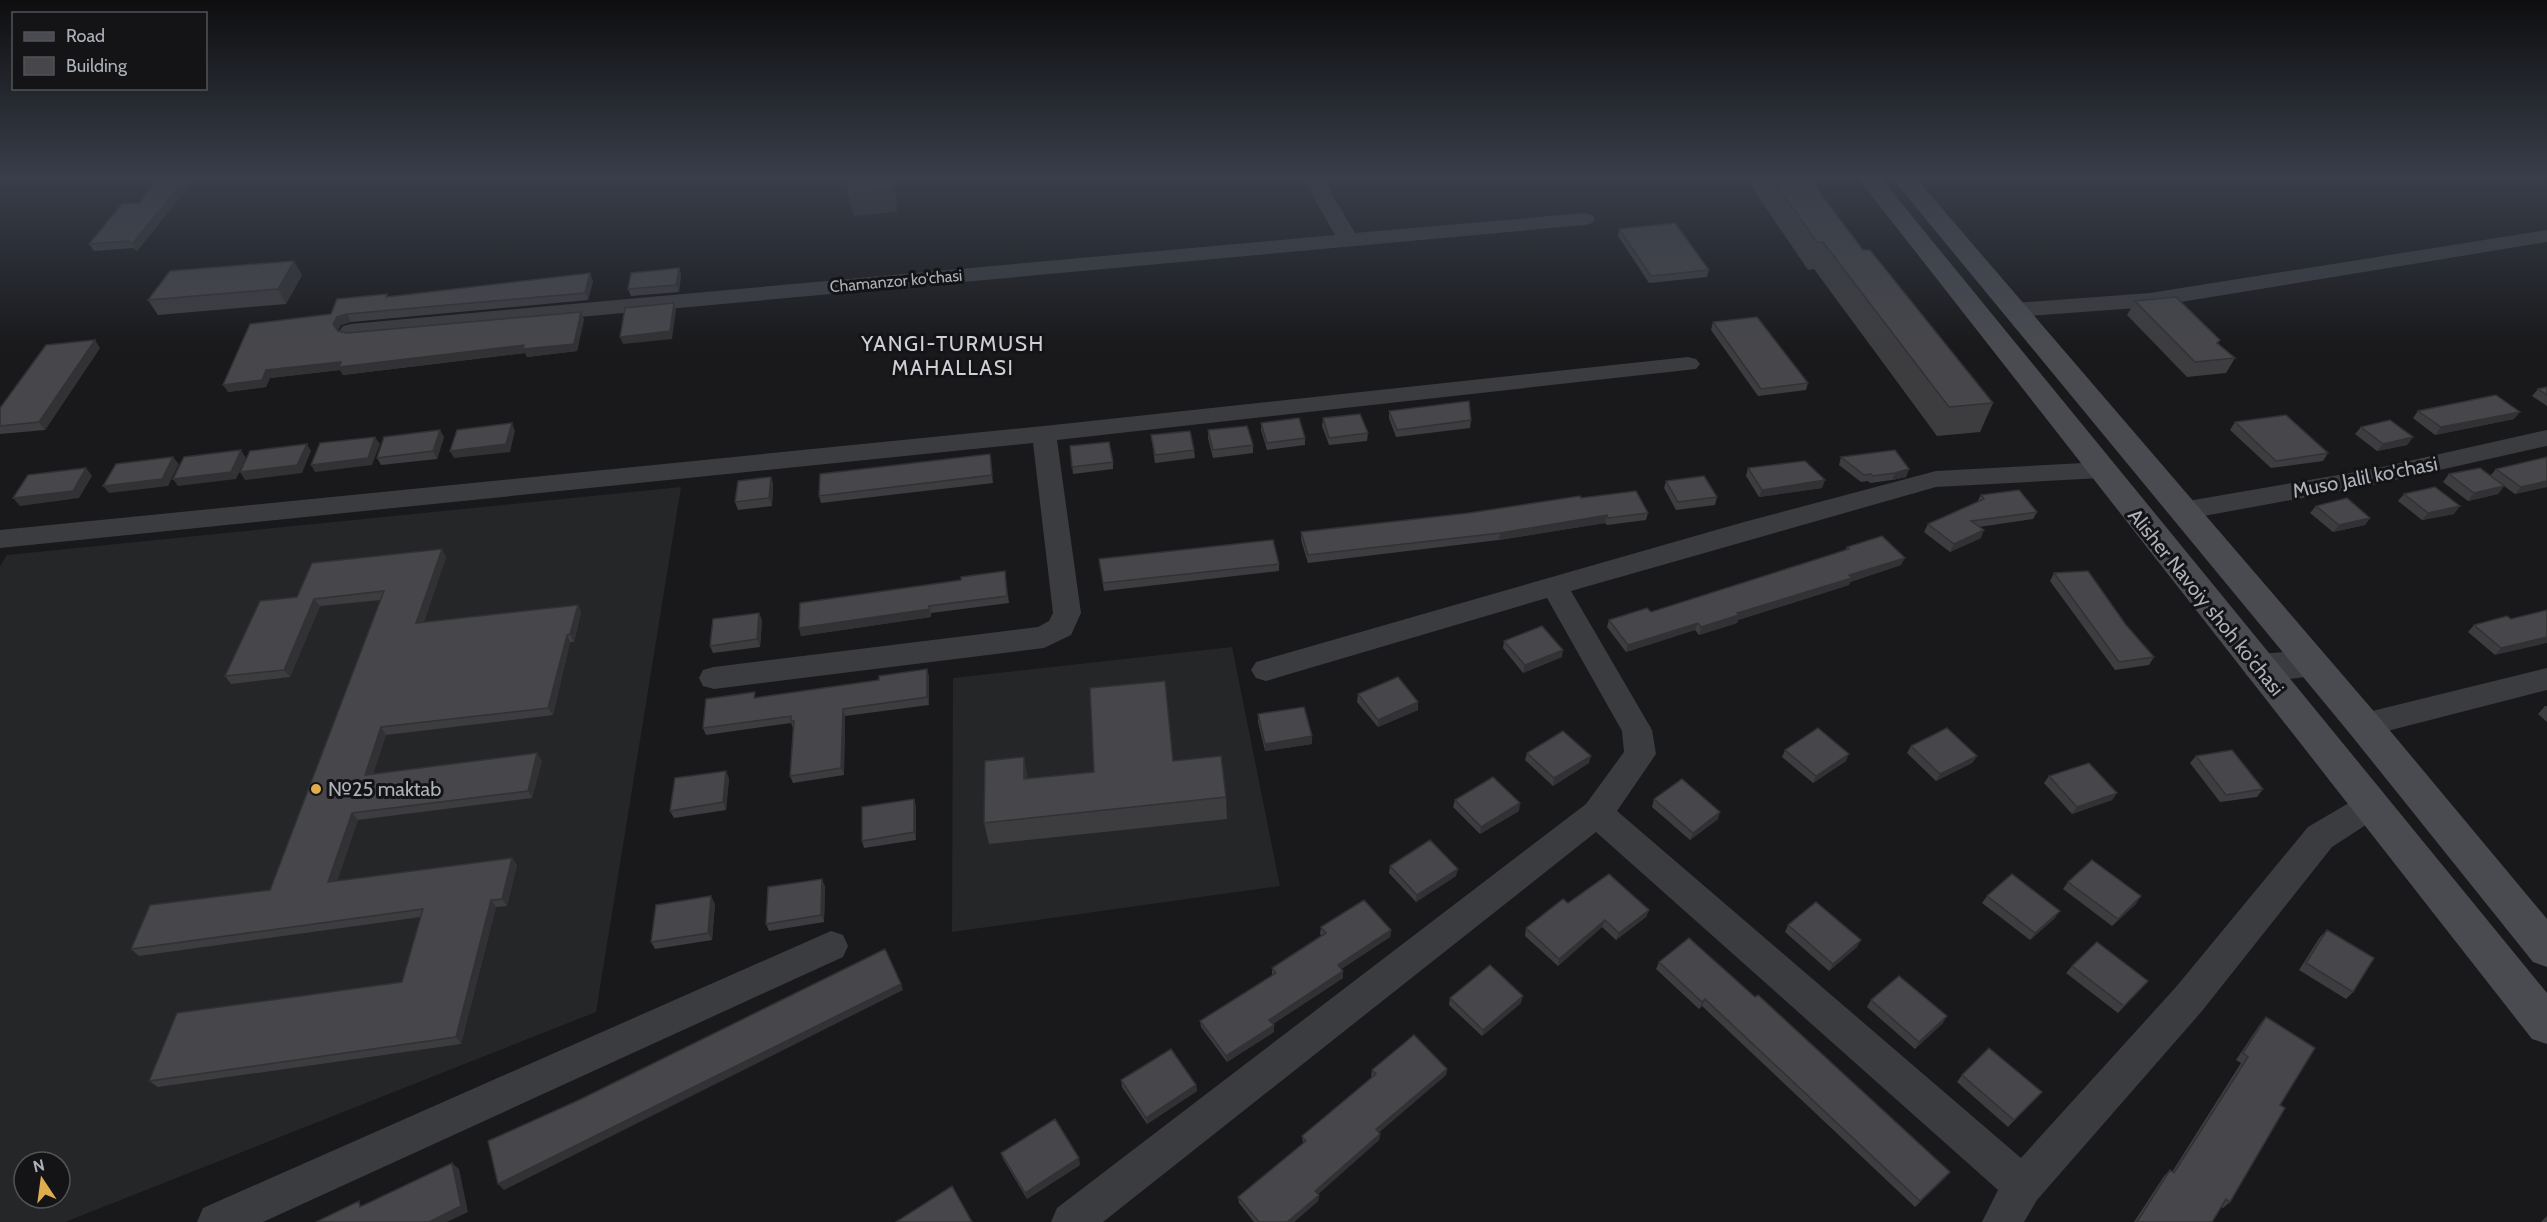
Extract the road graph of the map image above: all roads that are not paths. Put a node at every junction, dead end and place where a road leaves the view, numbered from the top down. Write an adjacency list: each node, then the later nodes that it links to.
1 (1345, 234): 6 (street)
2 (1407, 234): 6 (street, Chamanzor ko'chasi)
3 (1913, 234): 12 (main road, Alisher Navoiy shoh ko'chasi)
4 (1950, 234): 7 (main road, Alisher Navoiy shoh ko'chasi)
5 (2547, 236): 7 (street)
6 (1348, 239): 8 (street, Chamanzor ko'chasi)
7 (2014, 310): 13 (main road, Alisher Navoiy shoh ko'chasi)
8 (351, 331)
9 (1688, 364): 10 (street)
10 (1044, 434): 14 (street); 19 (street)
11 (2547, 438): 13 (street, Muso Jalil ko'chasi)
12 (2101, 470): 15 (street); 17 (main road, Alisher Navoiy shoh ko'chasi)
13 (2182, 511): 16 (main road, Alisher Navoiy shoh ko'chasi)
14 (0, 539)
15 (1554, 587): 18 (street); 23 (street)
16 (2312, 663): 17 (street); 21 (main road, Alisher Navoiy shoh ko'chasi)
17 (2259, 667): 22 (main road, Alisher Navoiy shoh ko'chasi)
18 (1266, 670)
19 (714, 678)
20 (2547, 679): 21 (street)
21 (2364, 725): 25 (main road, Alisher Navoiy shoh ko'chasi)
22 (2370, 806): 26 (main road, Alisher Navoiy shoh ko'chasi); 27 (street)
23 (1597, 813): 27 (street); 29 (street)
24 (831, 946): 28 (street)
25 (2547, 949)
26 (2547, 1025)
27 (2023, 1186): 30 (street)
28 (217, 1222)
29 (1071, 1222)
30 (2001, 1222)

